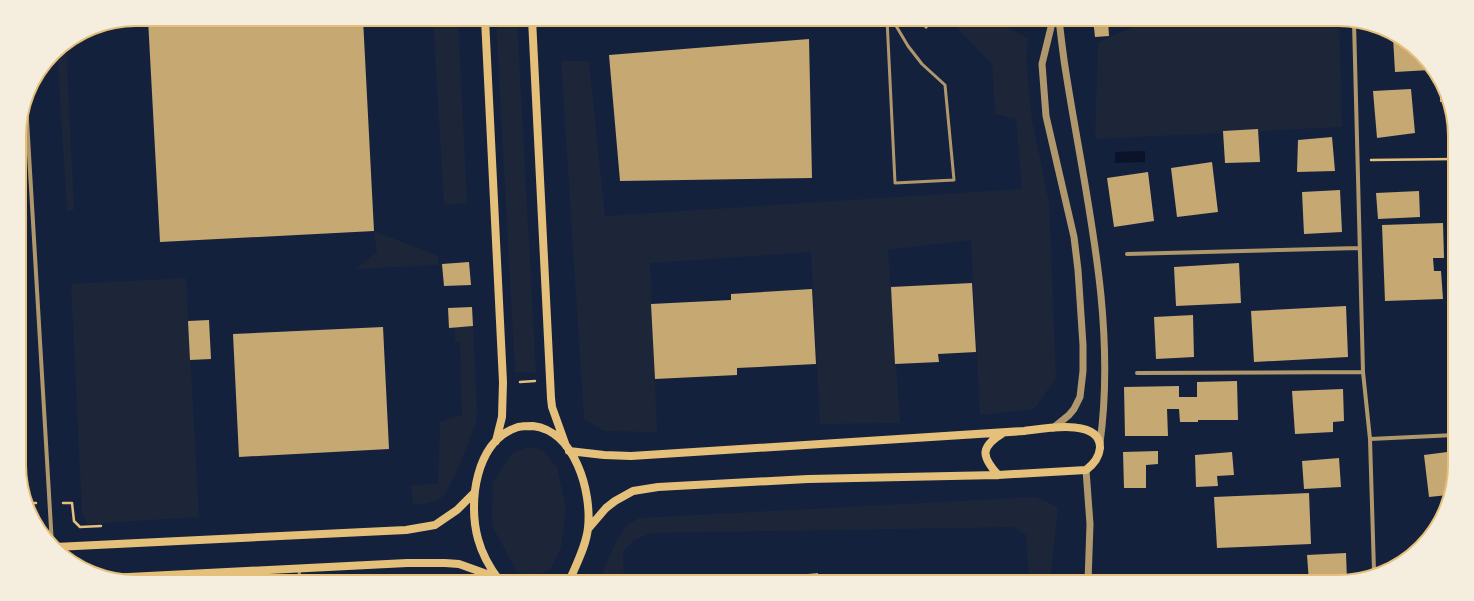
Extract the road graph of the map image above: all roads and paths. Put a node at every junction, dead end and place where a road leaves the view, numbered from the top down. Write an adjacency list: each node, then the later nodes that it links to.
1 (485, 26): 17 (main road)
2 (532, 26): 16 (main road)
3 (887, 26): 4 (lane)
4 (896, 26)
5 (1051, 26): 18 (street)
6 (1060, 26): 23 (street)
7 (1354, 27): 11 (street)
8 (27, 123): 9 (street)
9 (28, 153): 28 (street)
10 (1448, 159): 11 (path)
11 (1357, 160): 12 (street)
12 (1359, 248): 13 (street); 14 (street)
13 (1127, 254)
14 (1363, 372): 15 (street); 21 (street)
15 (1137, 373)
16 (550, 381): 17 (path); 24 (main road)
17 (503, 382): 22 (main road)
18 (1053, 428): 19 (main road); 23 (main road)
19 (1003, 433): 24 (main road); 26 (main road)
20 (1448, 435): 21 (street)
21 (1370, 439): 35 (street)
22 (496, 440): 24 (main road); 27 (main road)
23 (1100, 443): 25 (main road)
24 (567, 448): 31 (main road)
25 (1086, 470): 26 (main road); 41 (street)
26 (998, 475): 31 (main road)
27 (474, 493): 33 (main road); 39 (main road)
28 (49, 503): 29 (path); 30 (path); 32 (street)
29 (33, 504)
30 (104, 526)
31 (588, 529): 40 (main road)
32 (51, 535)
33 (62, 547)
34 (299, 568): 36 (main road); 37 (lane); 38 (main road)
35 (1374, 569)
36 (166, 575)
37 (300, 575)
38 (486, 575)
39 (496, 575)
40 (571, 575)
41 (1088, 575)

